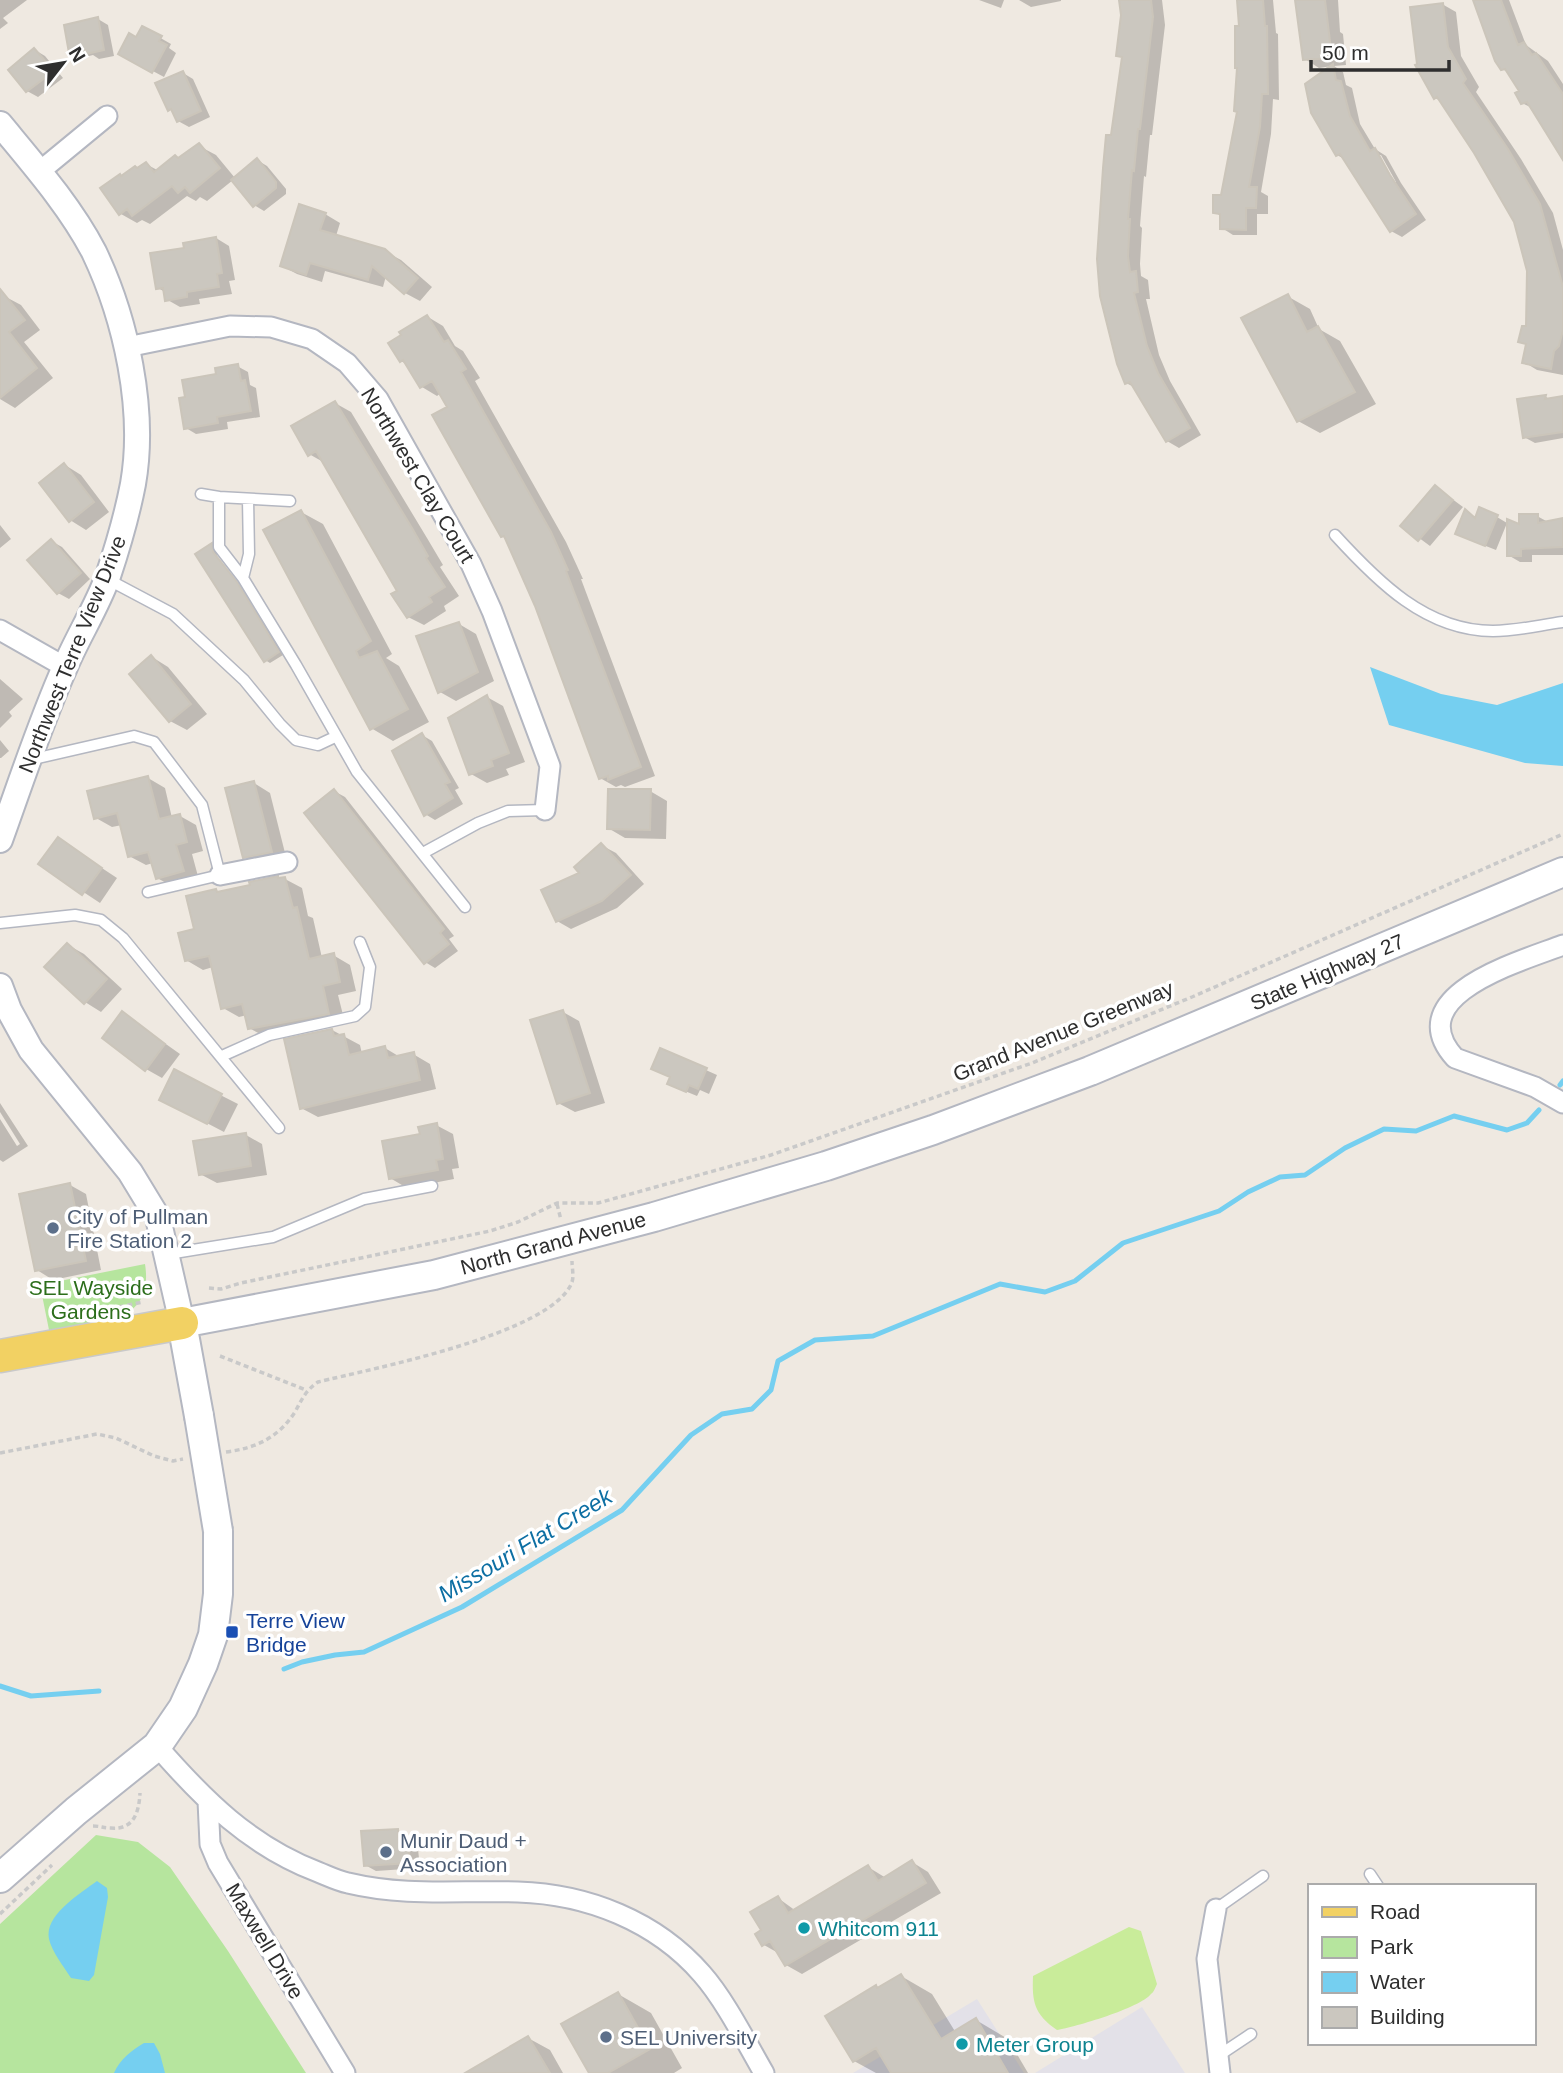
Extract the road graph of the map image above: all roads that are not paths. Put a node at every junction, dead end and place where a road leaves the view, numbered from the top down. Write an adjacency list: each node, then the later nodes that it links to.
1 (107, 116): 3 (street)
2 (0, 124): 3 (street, Northwest Terre View Drive)
3 (39, 172): 4 (street, Northwest Terre View Drive)
4 (127, 347): 10 (street, Northwest Terre View Drive); 17 (street, Northwest Clay Court)
5 (201, 494): 6 (lane)
6 (219, 497): 7 (lane); 11 (lane)
7 (248, 499): 8 (lane); 11 (lane)
8 (290, 501)
9 (1335, 535): 12 (lane)
10 (107, 578): 14 (street, Northwest Terre View Drive); 15 (lane)
11 (243, 578): 15 (lane)
12 (1563, 622)
13 (0, 630): 14 (street)
14 (65, 667): 16 (street, Northwest Terre View Drive)
15 (335, 737): 19 (lane)
16 (29, 760): 18 (street, Northwest Terre View Drive); 22 (lane)
17 (545, 810): 19 (lane)
18 (0, 840)
19 (423, 853): 24 (lane)
20 (286, 862): 22 (street)
21 (1563, 872): 30 (main road, State Highway 27)
22 (220, 875): 23 (lane)
23 (148, 892)
24 (465, 908)
25 (0, 923): 29 (lane)
26 (360, 942): 29 (lane)
27 (1563, 945): 31 (street)
28 (0, 986): 34 (street)
29 (222, 1056): 32 (lane)
30 (1090, 1071): 35 (main road, North Grand Avenue)
31 (1563, 1103)
32 (279, 1128)
33 (432, 1186): 34 (lane)
34 (168, 1254): 35 (street)
35 (182, 1323): 36 (main road, North Grand Avenue); 37 (main road, bridge)
36 (0, 1356)
37 (157, 1746): 38 (street); 39 (main road)
38 (208, 1801): 46 (street, Maxwell Drive); 47 (street)
39 (8, 1866)
40 (1370, 1874): 42 (lane)
41 (1263, 1877): 43 (lane)
42 (1377, 1884)
43 (1216, 1909): 45 (street)
44 (1251, 2034): 45 (lane)
45 (1219, 2064)
46 (345, 2073)
47 (764, 2073)

